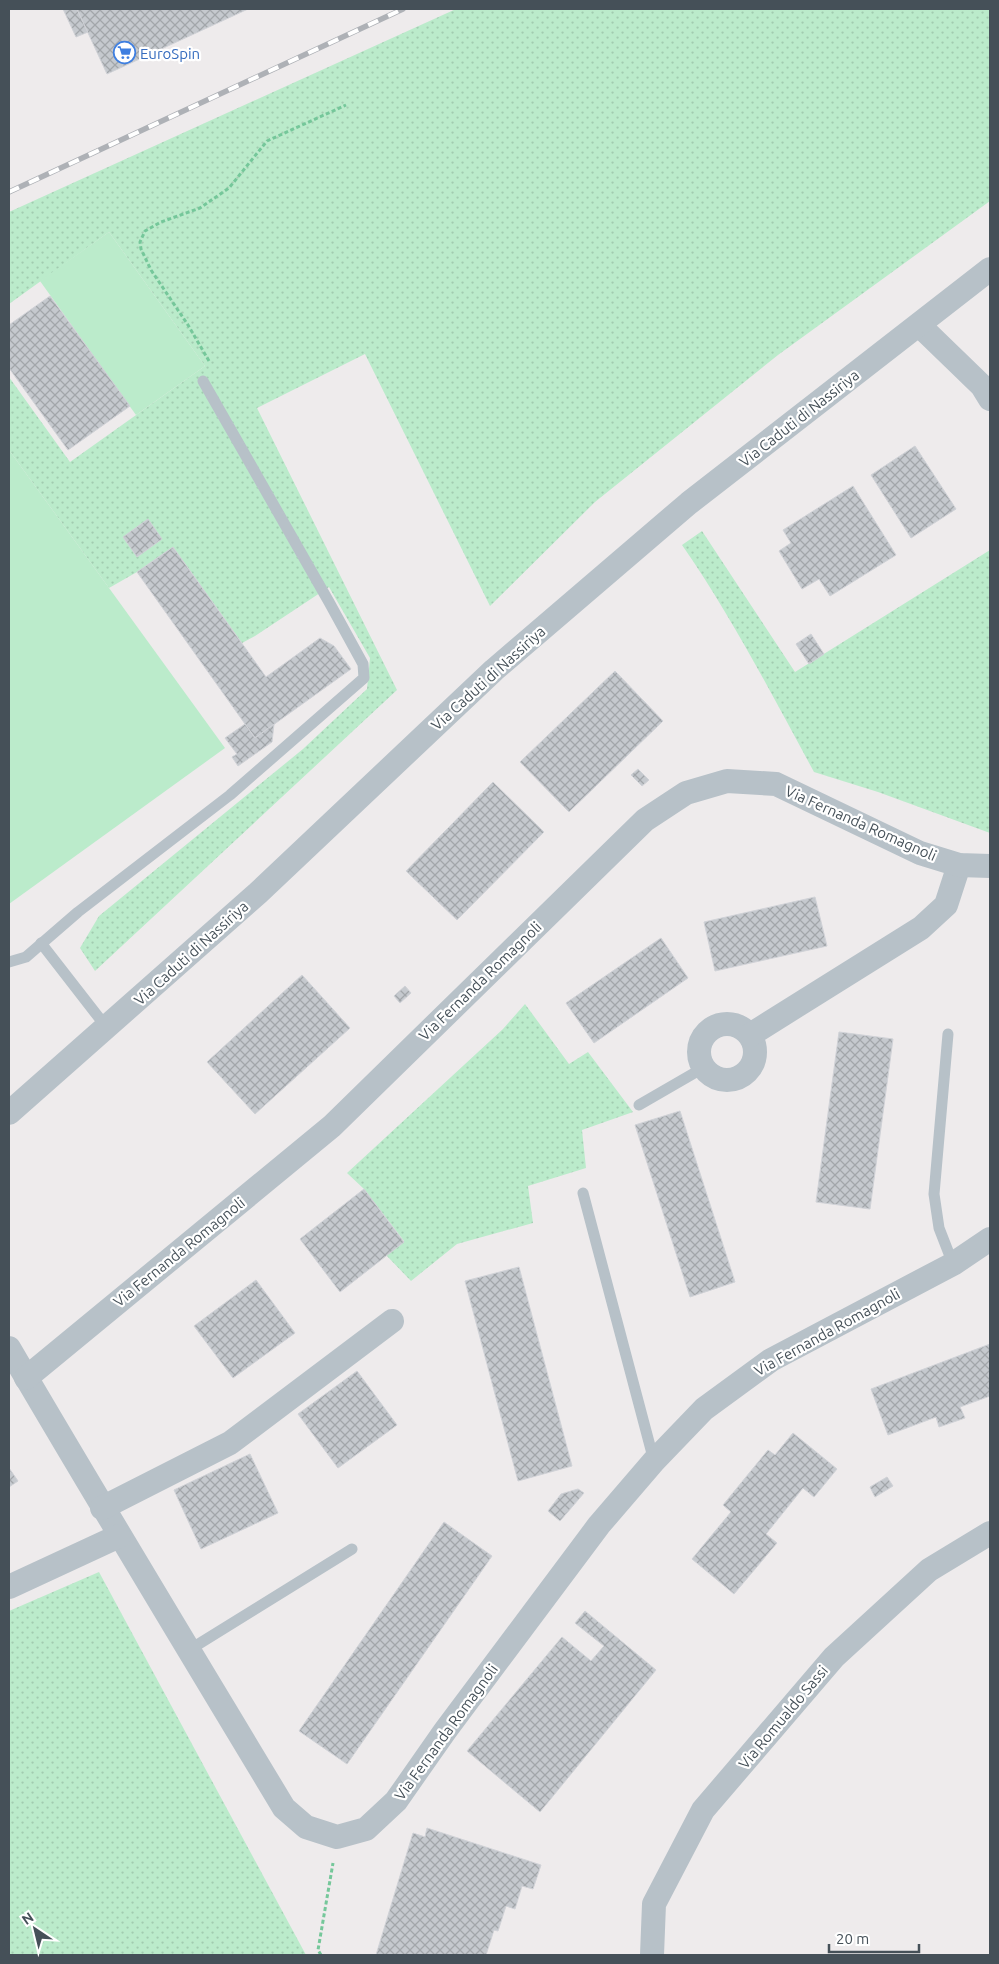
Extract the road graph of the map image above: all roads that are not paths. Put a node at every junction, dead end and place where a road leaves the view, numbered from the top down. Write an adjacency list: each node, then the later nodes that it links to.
1 (990, 269): 2 (street, Via Caduti di Nassiriya)
2 (919, 325): 4 (street); 9 (street, Via Caduti di Nassiriya)
3 (203, 381): 7 (lane)
4 (990, 399)
5 (959, 865): 6 (street, Via Fernanda Romagnoli); 11 (street); 20 (street, Via Fernanda Romagnoli)
6 (990, 866)
7 (41, 943): 8 (lane); 9 (lane)
8 (9, 962)
9 (106, 1028): 13 (street, Via Caduti di Nassiriya)
10 (948, 1034): 17 (lane)
11 (750, 1036): 12 (street); 12 (street)
12 (703, 1068): 14 (lane)
13 (13, 1102)
14 (638, 1105)
15 (583, 1193): 21 (lane)
16 (990, 1239): 17 (street, Via Fernanda Romagnoli)
17 (953, 1264): 21 (street, Via Fernanda Romagnoli)
18 (392, 1321): 22 (street)
19 (9, 1348): 20 (street)
20 (26, 1378): 22 (street)
21 (654, 1461): 27 (street, Via Fernanda Romagnoli)
22 (102, 1508): 24 (street)
23 (990, 1534): 28 (street, Via Romualdo Sassi)
24 (119, 1536): 26 (street); 27 (street)
25 (352, 1550): 27 (lane)
26 (9, 1588)
27 (190, 1650)
28 (652, 1955)

